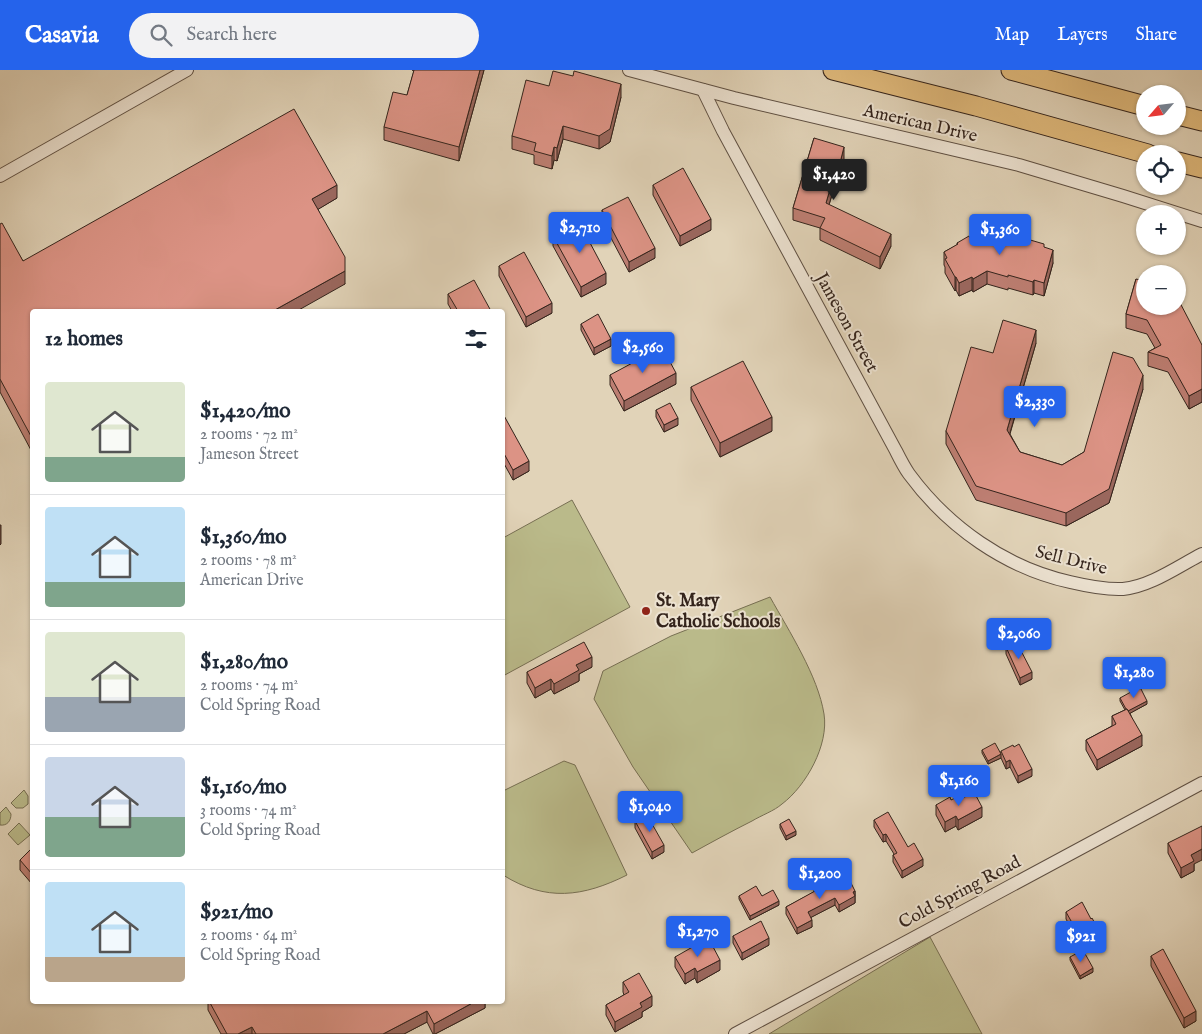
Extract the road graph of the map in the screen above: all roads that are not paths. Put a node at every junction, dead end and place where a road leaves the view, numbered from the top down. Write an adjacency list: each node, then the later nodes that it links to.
1 (187, 70): 12 (street)
2 (629, 70): 5 (street, American Drive)
3 (833, 70): 9 (highway)
4 (1011, 70): 6 (highway)
5 (703, 90): 13 (street, American Drive); 14 (street, Jameson Street)
6 (1136, 104)
7 (1186, 116): 8 (highway)
8 (1202, 121)
9 (1136, 151)
10 (1186, 164): 11 (highway)
11 (1202, 168)
12 (0, 176)
13 (1202, 221)
14 (989, 548): 15 (street, Sell Drive)
15 (1202, 554)
16 (1202, 783): 17 (street, Cold Spring Road)
17 (735, 1034)

